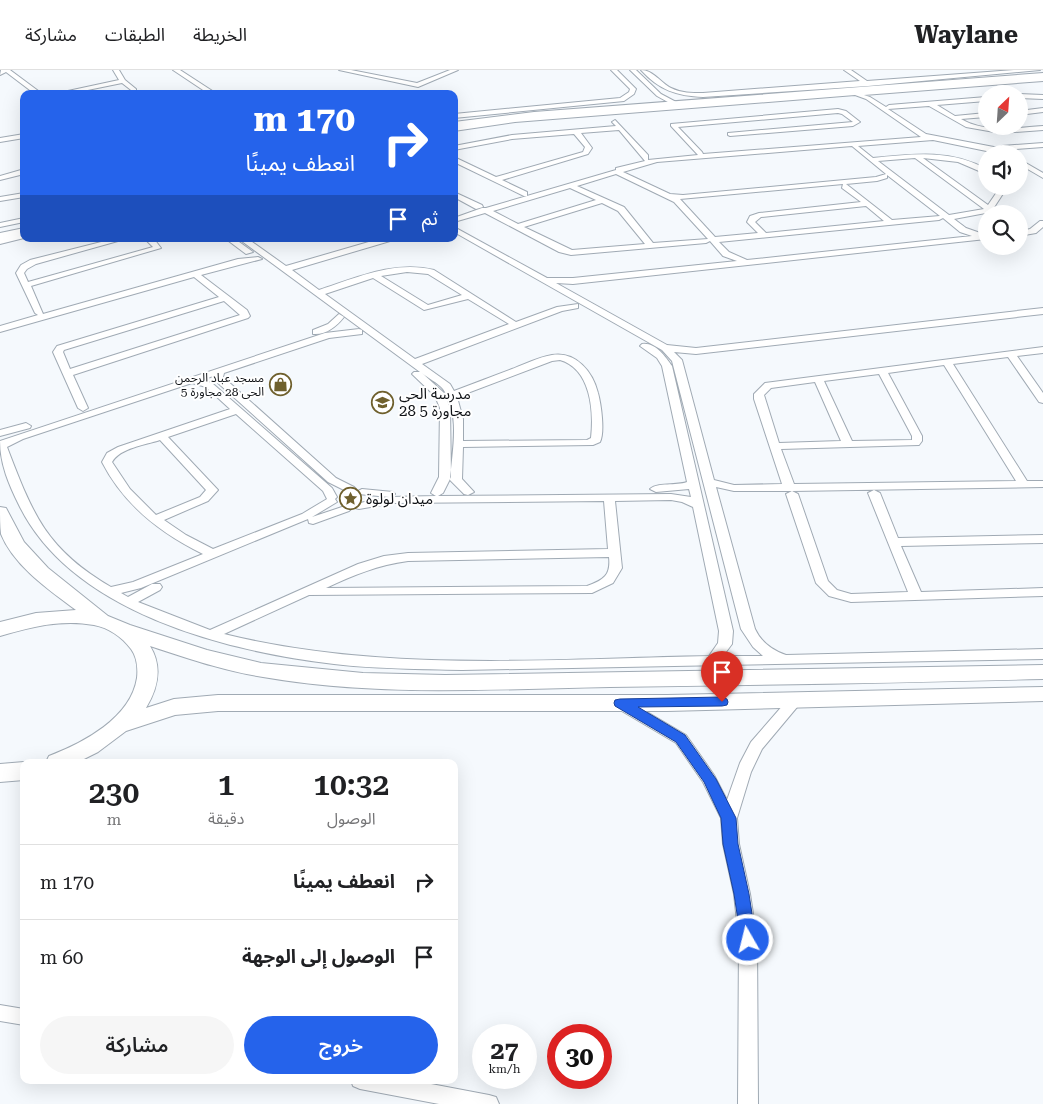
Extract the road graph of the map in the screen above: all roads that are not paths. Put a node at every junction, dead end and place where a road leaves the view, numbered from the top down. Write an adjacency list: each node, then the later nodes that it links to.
1 (6, 70): 15 (street); 24 (street)
2 (116, 70): 21 (street)
3 (166, 70): 27 (street)
4 (176, 70): 5 (street); 28 (street)
5 (183, 70)
6 (342, 70): 7 (street)
7 (456, 70)
8 (614, 70): 20 (street)
9 (623, 70): 19 (street)
10 (633, 70): 17 (street)
11 (644, 70): 18 (street)
12 (847, 70): 22 (street)
13 (1028, 70): 14 (street); 22 (street)
14 (1037, 70)
15 (0, 73): 23 (street)
16 (1043, 76): 22 (street)
17 (642, 78): 18 (street); 30 (street)
18 (652, 78): 22 (street)
19 (632, 79): 20 (street); 33 (street)
20 (624, 80): 42 (street)
21 (123, 81): 25 (street); 26 (street)
22 (872, 87): 29 (street); 35 (street); 37 (street)
23 (23, 90)
24 (34, 90)
25 (77, 90)
26 (134, 90)
27 (198, 90)
28 (208, 90)
29 (853, 94): 38 (street); 53 (street)
30 (659, 95): 33 (street); 35 (street)
31 (1028, 96): 32 (street)
32 (1043, 97)
33 (649, 99): 35 (street); 38 (street); 48 (street)
34 (978, 100): 36 (street)
35 (672, 102)
36 (929, 104): 37 (street); 44 (street)
37 (889, 107): 60 (street)
38 (625, 108): 41 (street); 45 (street); 69 (street)
39 (1043, 110): 40 (street)
40 (1029, 112): 46 (street)
41 (598, 114): 49 (street); 50 (street)
42 (458, 116)
43 (978, 116): 44 (street)
44 (952, 118): 51 (street)
45 (458, 119)
46 (1043, 119)
47 (716, 121): 57 (street); 57 (street); 66 (street)
48 (458, 124)
49 (458, 128)
50 (621, 128): 52 (street); 70 (street)
51 (1043, 128)
52 (576, 132): 62 (street); 83 (street)
53 (919, 133): 55 (street); 57 (street)
54 (20, 137): 56 (street)
55 (932, 138): 58 (street); 61 (street)
56 (0, 140)
57 (739, 142): 67 (street)
58 (855, 143): 59 (street); 71 (street)
59 (838, 144): 67 (street); 80 (street)
60 (978, 145)
61 (978, 146)
62 (458, 147)
63 (1043, 147): 64 (street); 65 (street)
64 (1028, 150)
65 (1028, 150)
66 (700, 153): 67 (street); 69 (street)
67 (726, 153): 76 (street)
68 (916, 156): 71 (street); 75 (street); 95 (street)
69 (657, 157): 70 (street)
70 (645, 159): 87 (street)
71 (872, 160): 99 (street)
72 (458, 161): 83 (street)
73 (1028, 163): 77 (street)
74 (1028, 167): 81 (street)
75 (978, 168)
76 (619, 170): 79 (street); 90 (street)
77 (1043, 171)
78 (20, 173): 82 (street)
79 (605, 174): 85 (street); 114 (street)
80 (884, 176): 84 (street); 90 (street)
81 (1043, 176)
82 (0, 178)
83 (494, 180): 87 (street)
84 (893, 183): 86 (street); 99 (street)
85 (570, 185): 92 (street); 96 (street)
86 (845, 186): 93 (street); 94 (street)
87 (524, 194): 96 (street)
88 (20, 196): 91 (street)
89 (458, 196): 96 (street)
90 (670, 196): 93 (street)
91 (0, 199)
92 (604, 200): 103 (street); 124 (street)
93 (680, 202): 114 (street)
94 (868, 204): 101 (street); 109 (street)
95 (984, 205)
96 (482, 209): 98 (street); 103 (street)
97 (978, 213): 99 (street)
98 (458, 216)
99 (943, 218): 101 (street); 107 (street); 113 (street)
100 (20, 223): 105 (street)
101 (890, 223): 109 (street)
102 (1043, 223): 104 (street)
103 (517, 227): 124 (street)
104 (1028, 231)
105 (10, 232): 115 (street)
106 (458, 232): 123 (street)
107 (978, 235)
108 (1043, 235): 112 (street)
109 (764, 236): 114 (street)
110 (458, 238): 123 (street)
111 (978, 238): 113 (street)
112 (1028, 238)
113 (956, 240): 127 (street)
114 (710, 241): 124 (street); 127 (street); 128 (street)
115 (0, 242)
116 (110, 242): 133 (street)
117 (153, 242): 133 (street)
118 (234, 242): 125 (street)
119 (247, 242): 129 (street)
120 (365, 242): 129 (street)
121 (377, 242): 129 (street)
122 (978, 244): 135 (street)
123 (476, 245): 132 (street); 135 (street)
124 (652, 247)
125 (249, 252): 126 (street); 140 (street)
126 (258, 259): 130 (street); 142 (street)
127 (751, 262): 128 (street)
128 (713, 266): 132 (street)
129 (283, 268): 134 (street)
130 (195, 274): 137 (street); 146 (street)
131 (375, 276): 134 (street); 136 (street); 136 (street)
132 (544, 280): 135 (street)
133 (26, 285): 140 (street)
134 (319, 293): 151 (street)
135 (564, 295): 138 (street); 143 (street); 148 (street)
136 (470, 296): 143 (street)
137 (225, 298): 156 (street); 156 (street)
138 (576, 306): 151 (street); 162 (street)
139 (1043, 311): 145 (street)
140 (39, 313): 144 (street)
141 (1043, 316): 145 (street)
142 (339, 317): 147 (street); 163 (street)
143 (511, 322): 151 (street)
144 (0, 324)
145 (943, 325): 148 (street); 153 (street)
146 (0, 329)
147 (359, 332): 155 (street); 180 (street)
148 (665, 348): 153 (street)
149 (1043, 350): 150 (street)
150 (1011, 354): 152 (street); 161 (street)
151 (412, 360): 159 (street)
152 (947, 362): 154 (street); 172 (street)
153 (679, 365): 160 (street)
154 (882, 370): 157 (street); 168 (street)
155 (219, 371): 158 (street); 174 (street)
156 (68, 373): 163 (street)
157 (818, 378): 168 (street); 169 (street)
158 (192, 380): 164 (street); 166 (street)
159 (453, 395): 167 (street); 167 (street)
160 (688, 400): 162 (street); 170 (street)
161 (1043, 400)
162 (674, 401): 171 (street)
163 (83, 408): 166 (street)
164 (237, 410): 165 (street); 183 (street)
165 (161, 435): 188 (street); 188 (street)
166 (0, 441): 194 (street)
167 (457, 444): 178 (street)
168 (848, 445): 169 (street)
169 (776, 446): 176 (street)
170 (710, 482): 175 (street); 184 (street)
171 (693, 484): 178 (street); 185 (street)
172 (1023, 484): 173 (street); 176 (street)
173 (1043, 484)
174 (350, 489): 177 (street); 183 (street)
175 (735, 491): 176 (street); 184 (street)
176 (791, 491): 181 (street); 197 (street)
177 (362, 492): 180 (street); 186 (street)
178 (468, 492): 180 (street)
179 (1043, 492): 181 (street)
180 (437, 493)
181 (874, 494): 191 (street)
182 (609, 498): 185 (street); 186 (street); 192 (street)
183 (331, 500): 187 (street); 193 (street)
184 (715, 502): 204 (street)
185 (698, 505): 205 (street)
186 (359, 506): 187 (street)
187 (345, 509): 198 (street)
188 (154, 520): 193 (street)
189 (1, 521): 199 (street)
190 (1043, 540): 191 (street)
191 (894, 542): 197 (street)
192 (614, 553): 195 (street); 195 (street)
193 (213, 554): 194 (street)
194 (109, 592): 198 (street)
195 (305, 592): 202 (street)
196 (1043, 592): 197 (street)
197 (916, 596)
198 (129, 603): 202 (street)
199 (103, 621): 200 (street); 201 (street)
200 (0, 629)
201 (124, 630): 208 (street); 213 (street)
202 (210, 635): 206 (street)
203 (1043, 654): 204 (street)
204 (787, 660): 205 (street)
205 (713, 661): 206 (street)
206 (553, 672): 207 (street); 208 (street)
207 (1043, 672)
208 (369, 681): 211 (street)
209 (1043, 694): 210 (street)
210 (796, 700): 212 (street); 217 (street)
211 (369, 703): 212 (street); 213 (street)
212 (620, 703): 217 (street)
213 (120, 725): 214 (street)
214 (63, 759)
215 (20, 771): 216 (street)
216 (0, 773)
217 (728, 818): 222 (street)
218 (0, 1013): 219 (street)
219 (20, 1016)
220 (382, 1084): 221 (street)
221 (489, 1104)
222 (748, 1104)

